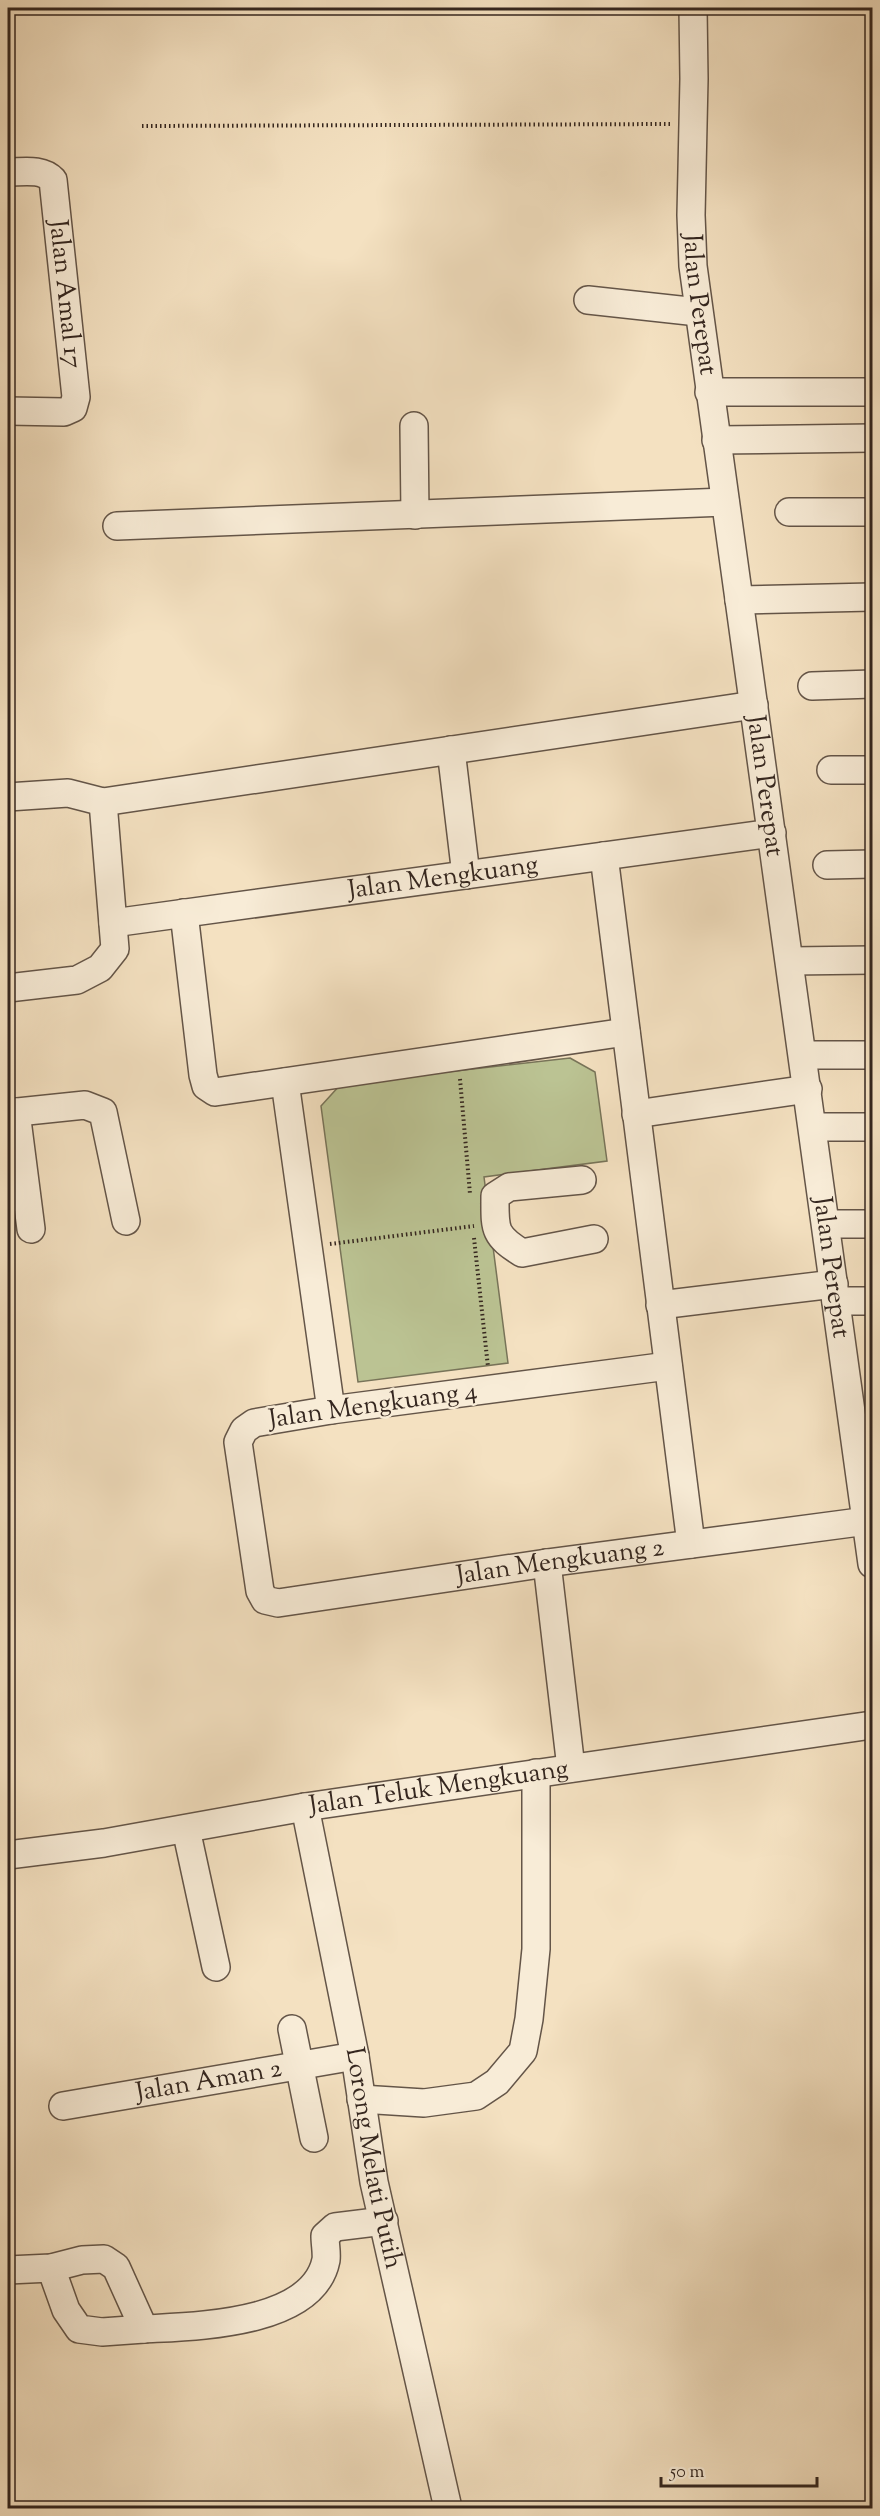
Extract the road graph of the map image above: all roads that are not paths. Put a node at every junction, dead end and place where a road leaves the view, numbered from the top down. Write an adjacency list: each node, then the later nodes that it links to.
1 (693, 8): 4 (street, Jalan Perepat)
2 (8, 172): 7 (street, Jalan Amal 17)
3 (588, 300): 4 (street)
4 (698, 312): 5 (street, Jalan Perepat)
5 (709, 392): 6 (street); 10 (street, Jalan Perepat)
6 (873, 392)
7 (8, 411)
8 (414, 426): 14 (street)
9 (873, 438): 10 (street)
10 (716, 440): 11 (street, Jalan Perepat)
11 (725, 502): 14 (street); 17 (street, Jalan Perepat)
12 (789, 512): 13 (street)
13 (873, 512)
14 (415, 515): 15 (street)
15 (117, 526)
16 (873, 597): 17 (street)
17 (739, 600): 20 (street, Jalan Perepat)
18 (873, 684): 19 (street)
19 (812, 686)
20 (754, 705): 21 (street); 26 (street, Jalan Perepat)
21 (451, 750): 25 (street); 30 (street)
22 (831, 770): 23 (street)
23 (873, 770)
24 (8, 797): 25 (street)
25 (103, 802): 32 (street)
26 (772, 833): 27 (street, Jalan Mengkuang); 34 (street, Jalan Perepat)
27 (604, 856): 30 (street, Jalan Mengkuang); 36 (street)
28 (873, 864): 29 (street)
29 (827, 865)
30 (466, 875): 31 (street, Jalan Mengkuang)
31 (184, 913): 32 (street, Jalan Mengkuang); 39 (street)
32 (113, 922): 35 (street)
33 (873, 960): 34 (street)
34 (790, 961): 37 (street, Jalan Perepat)
35 (8, 988)
36 (626, 1032): 39 (street); 42 (street)
37 (803, 1054): 38 (street); 40 (street, Jalan Perepat)
38 (873, 1054)
39 (285, 1082): 55 (street)
40 (808, 1089): 42 (street); 43 (street, Jalan Perepat)
41 (12, 1113): 46 (street); 49 (street)
42 (636, 1114): 53 (street)
43 (813, 1127): 44 (street); 47 (street, Jalan Perepat)
44 (873, 1127)
45 (582, 1180): 50 (street)
46 (126, 1221)
47 (826, 1224): 48 (street); 51 (street, Jalan Perepat)
48 (873, 1224)
49 (31, 1229)
50 (594, 1239)
51 (835, 1292): 52 (street); 53 (street); 56 (street, Jalan Perepat)
52 (873, 1301)
53 (660, 1305): 54 (street)
54 (668, 1366): 55 (street, Jalan Mengkuang 4); 57 (street)
55 (331, 1410): 60 (street, Jalan Mengkuang 4)
56 (867, 1521): 57 (street, Jalan Mengkuang 2); 59 (street, Jalan Perepat)
57 (691, 1544): 58 (street, Jalan Mengkuang 2)
58 (547, 1563): 60 (street, Jalan Mengkuang 2); 62 (street)
59 (872, 1563)
60 (260, 1591)
61 (873, 1725): 62 (street, Jalan Teluk Mengkuang)
62 (571, 1768): 63 (street, Jalan Teluk Mengkuang)
63 (536, 1773): 64 (street, Jalan Teluk Mengkuang); 71 (street)
64 (305, 1807): 65 (street, Jalan Teluk Mengkuang); 69 (street, Lorong Melati Putih)
65 (186, 1828): 66 (street, Jalan Teluk Mengkuang); 67 (street)
66 (8, 1855)
67 (216, 1967)
68 (292, 2029): 70 (street)
69 (355, 2056): 70 (street, Jalan Aman 2); 71 (street, Lorong Melati Putih)
70 (300, 2065): 72 (street, Jalan Aman 2); 73 (street)
71 (362, 2099): 74 (street, Lorong Melati Putih)
72 (63, 2106)
73 (314, 2139)
74 (384, 2221): 77 (street); 78 (street, Lorong Melati Putih)
75 (51, 2268): 76 (street); 77 (street); 77 (street)
76 (8, 2270)
77 (144, 2329)
78 (448, 2508)

